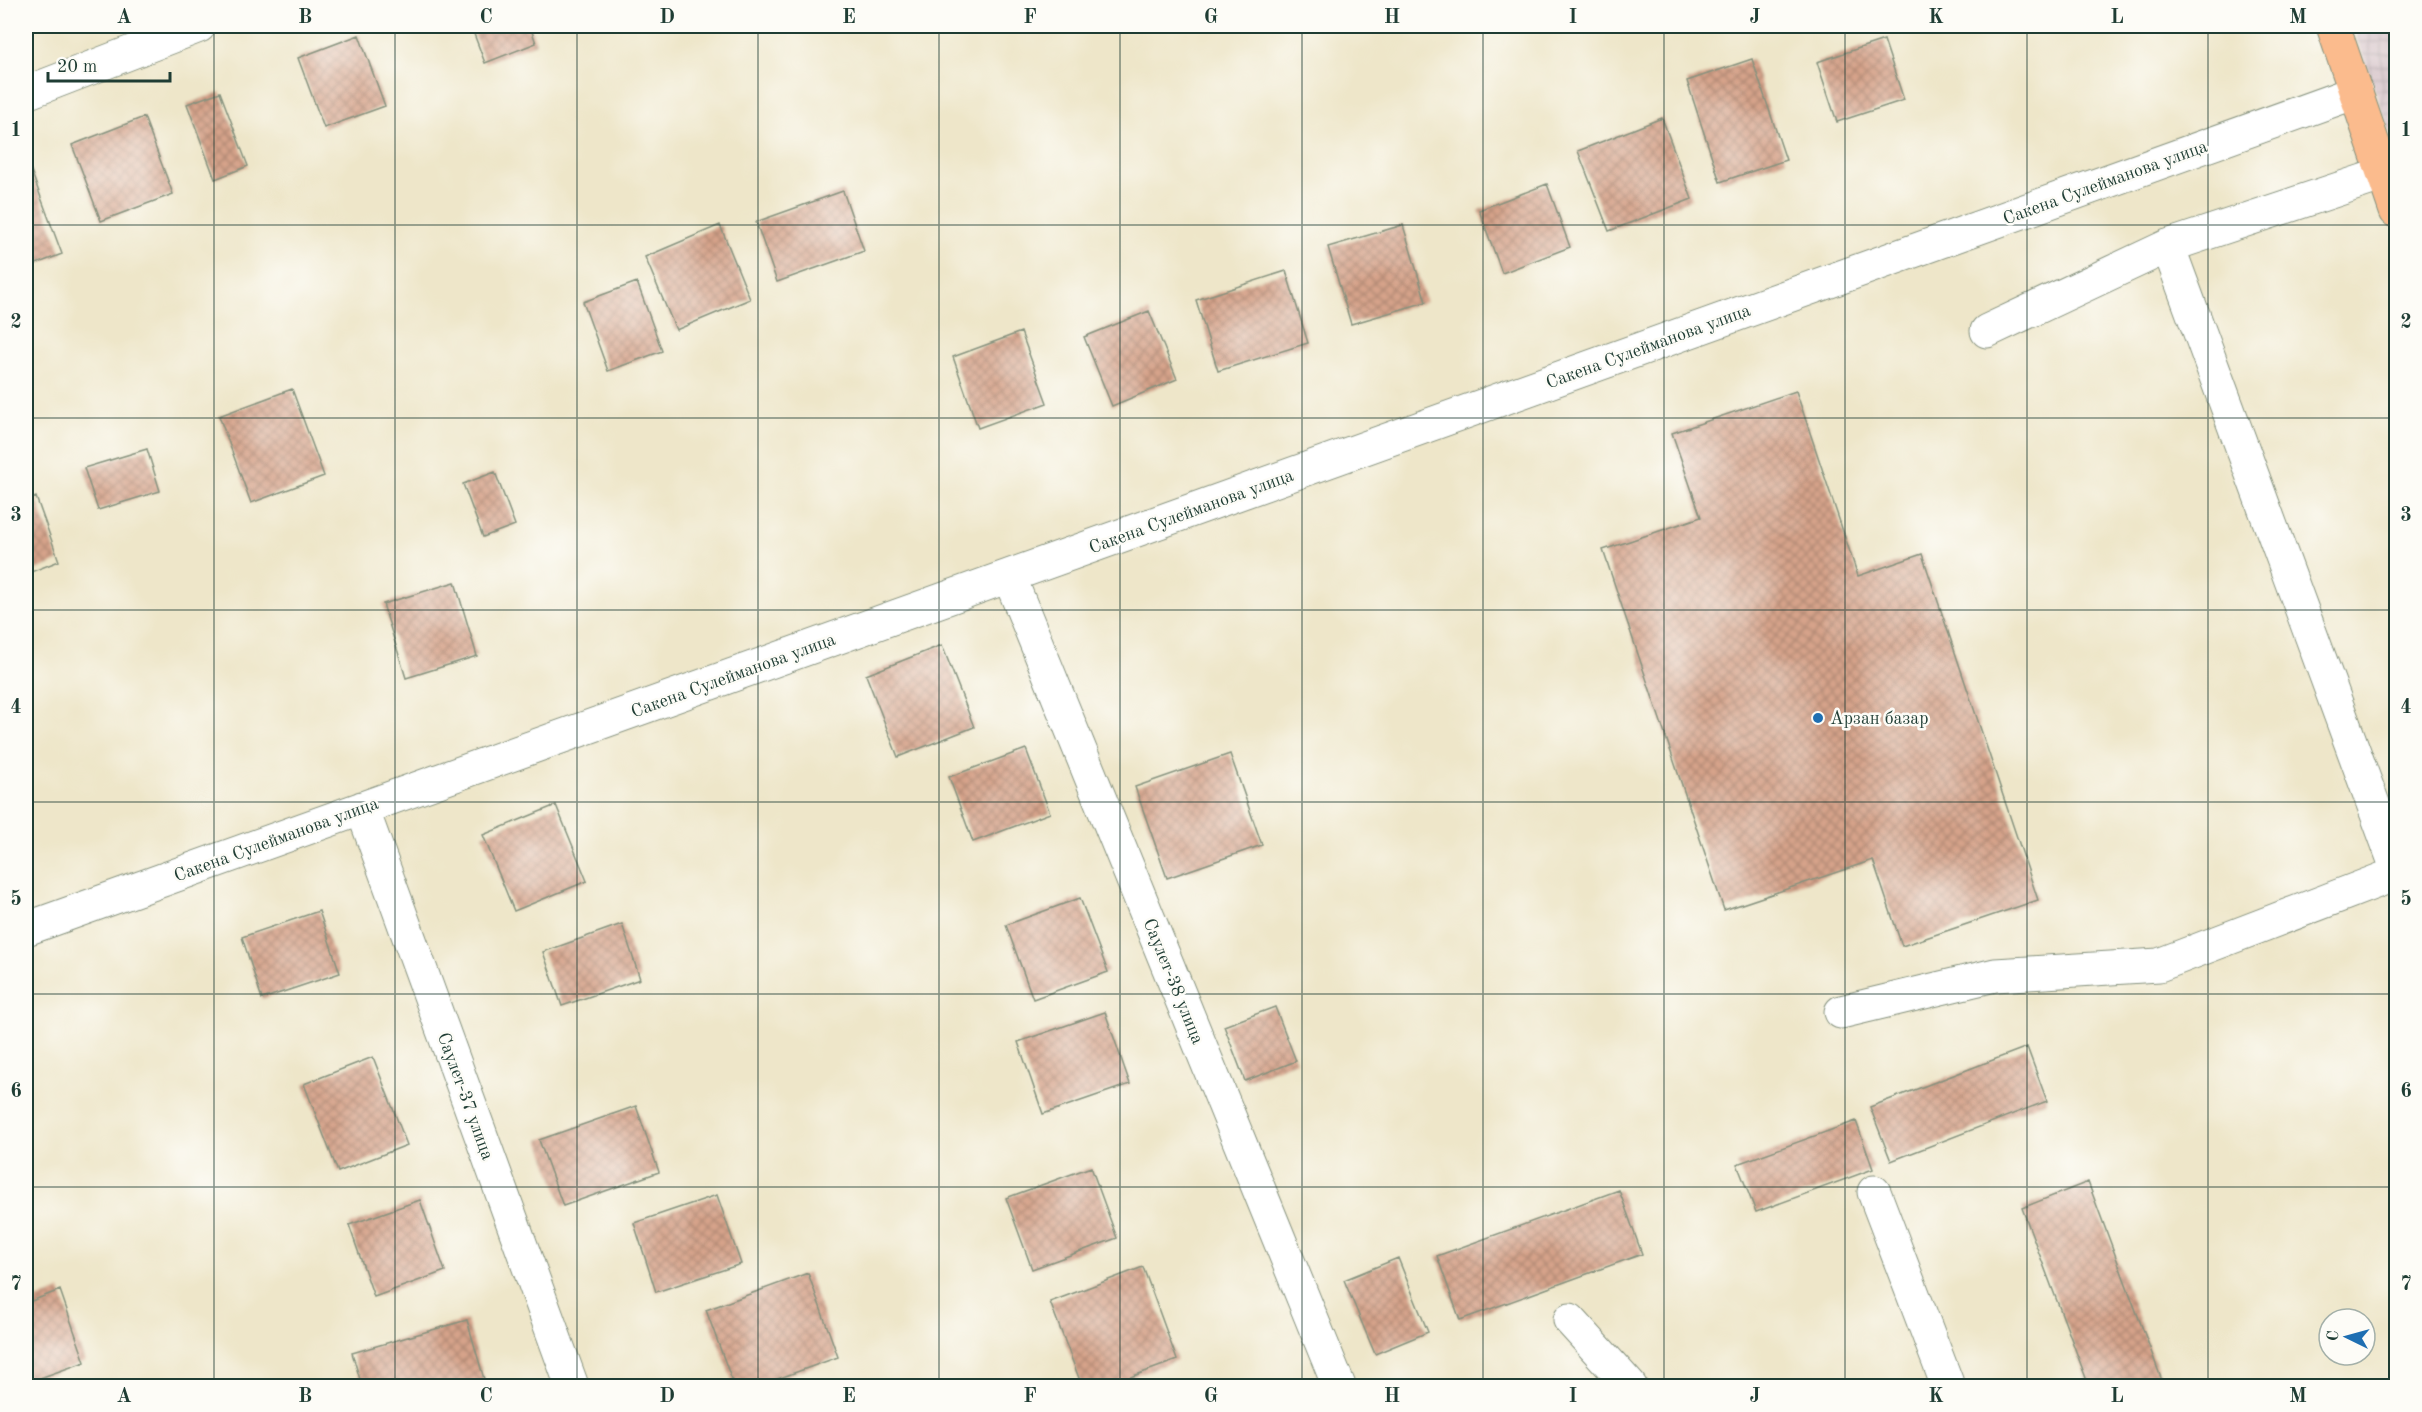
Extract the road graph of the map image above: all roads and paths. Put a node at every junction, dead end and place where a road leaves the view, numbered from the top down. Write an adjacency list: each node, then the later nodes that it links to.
1 (199, 26): 4 (street)
2 (2333, 26): 3 (main road)
3 (2356, 92): 5 (main road); 9 (street, Сакена Сулейманова улица)
4 (26, 93)
5 (2384, 174): 6 (main road); 7 (street)
6 (2397, 211)
7 (2168, 246): 8 (street); 11 (street)
8 (1987, 331)
9 (1009, 576): 10 (street, Сакена Сулейманова улица); 18 (street, Саулет-38 улица)
10 (362, 808): 13 (street, Сакена Сулейманова улица); 17 (street, Саулет-37 улица)
11 (2397, 866)
12 (2397, 874): 14 (street)
13 (26, 929)
14 (1842, 1012)
15 (1874, 1192): 20 (street)
16 (1570, 1320): 19 (street)
17 (571, 1385)
18 (1339, 1386)
19 (1630, 1386)
20 (1948, 1386)

